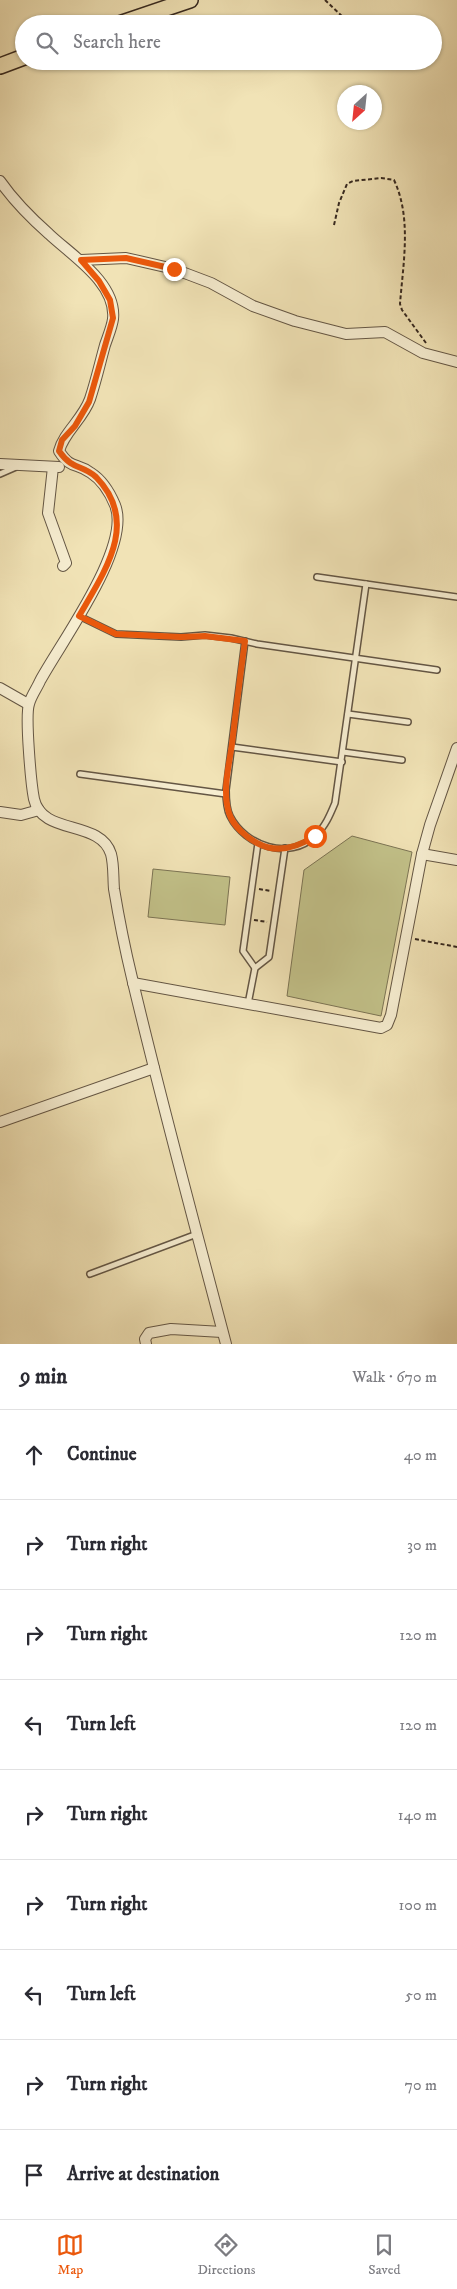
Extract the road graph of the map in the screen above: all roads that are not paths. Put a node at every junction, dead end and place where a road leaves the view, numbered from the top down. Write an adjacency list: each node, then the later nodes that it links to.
1 (190, 0): 2 (main road)
2 (146, 15)
3 (15, 60): 4 (main road)
4 (0, 66)
5 (0, 181): 6 (street)
6 (81, 260): 7 (street); 10 (street)
7 (457, 362)
8 (0, 464): 9 (street)
9 (18, 466): 11 (street); 12 (lane)
10 (75, 466): 11 (street); 17 (street)
11 (53, 468): 13 (street)
12 (0, 474)
13 (63, 566)
14 (317, 576): 15 (lane)
15 (366, 584): 16 (lane); 19 (lane)
16 (457, 597)
17 (79, 616): 18 (lane); 22 (street)
18 (245, 641): 19 (lane); 25 (lane)
19 (356, 658): 20 (lane); 23 (lane)
20 (437, 670)
21 (0, 688): 22 (street)
22 (28, 704): 32 (street)
23 (348, 714): 24 (lane); 27 (lane)
24 (408, 722)
25 (232, 747): 29 (lane); 31 (lane)
26 (457, 748): 36 (street)
27 (343, 752): 28 (lane); 29 (lane)
28 (402, 760)
29 (342, 762): 35 (lane)
30 (80, 774): 31 (lane)
31 (226, 794): 34 (lane)
32 (39, 810): 33 (street); 39 (street)
33 (0, 812)
34 (258, 843): 35 (lane); 38 (lane)
35 (285, 848): 38 (lane)
36 (422, 854): 37 (street); 40 (street)
37 (457, 860)
38 (255, 968): 40 (lane)
39 (133, 983): 40 (street); 41 (street)
40 (248, 1004)
41 (154, 1068): 42 (street); 43 (street)
42 (0, 1122)
43 (197, 1234): 44 (lane); 45 (street)
44 (90, 1274)
45 (222, 1332): 46 (street); 47 (street)
46 (146, 1344)
47 (226, 1344)

